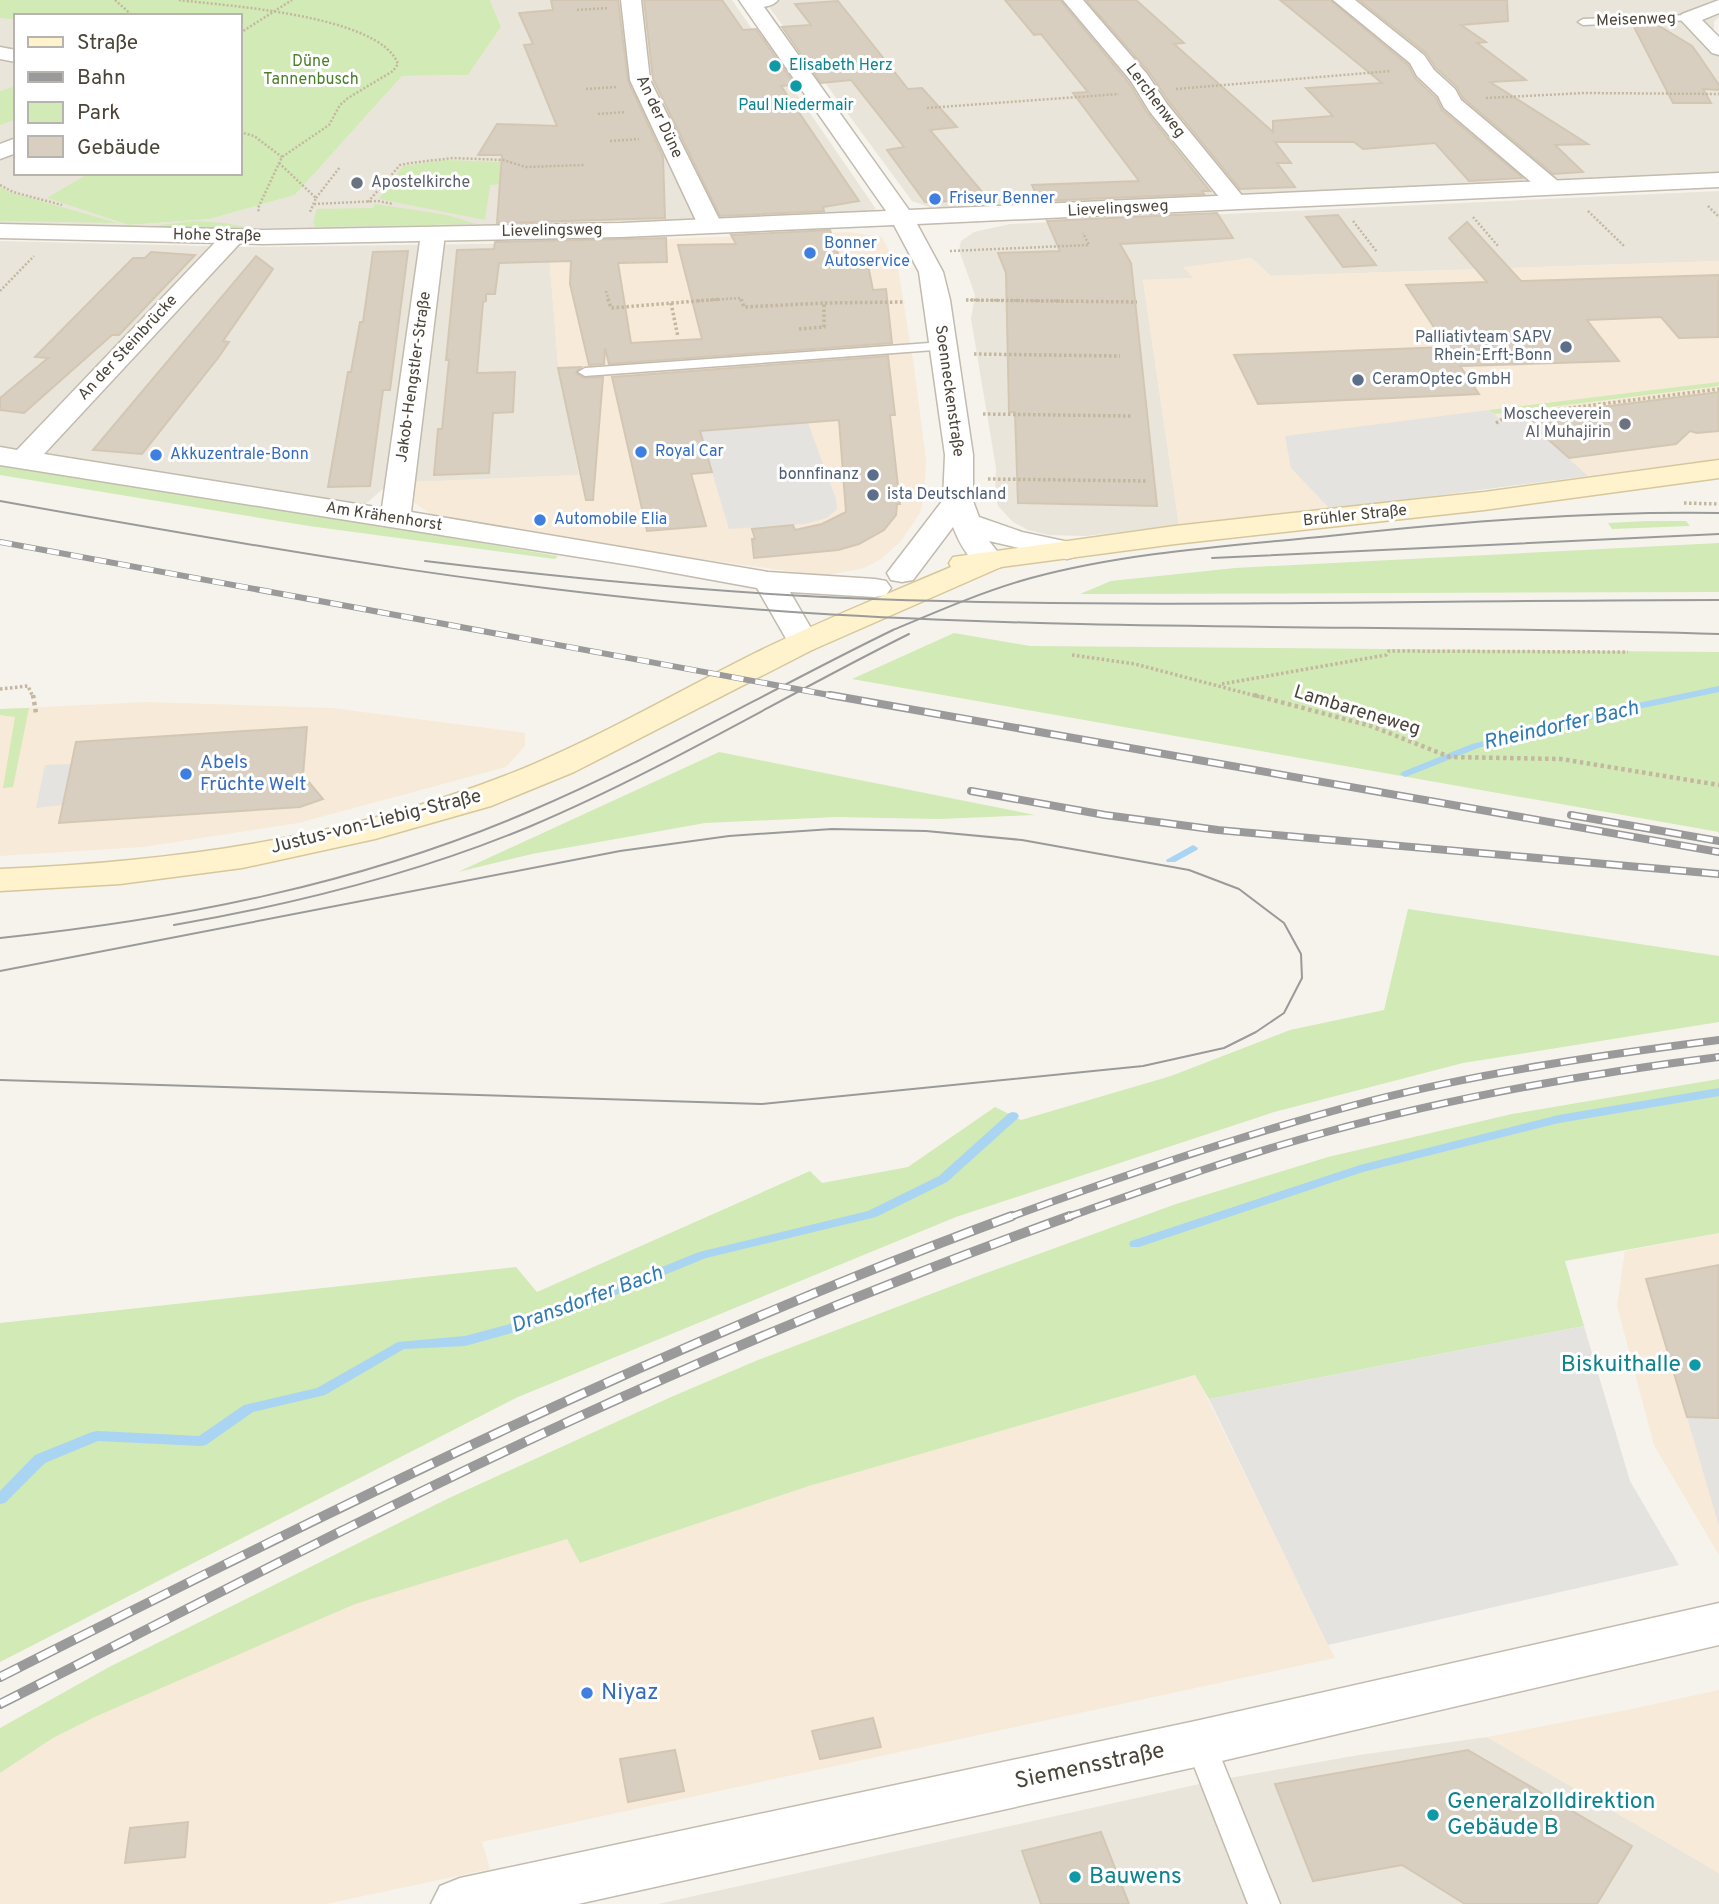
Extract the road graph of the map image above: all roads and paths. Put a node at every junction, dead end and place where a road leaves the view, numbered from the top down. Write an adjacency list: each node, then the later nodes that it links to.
1 (114, 0): 10 (path)
2 (179, 0): 9 (path)
3 (292, 0): 9 (path)
4 (631, 0): 36 (street, An der Düne)
5 (755, 0): 34 (street, Soenneckenstraße)
6 (1073, 0): 25 (street, Lerchenweg)
7 (1343, 0): 16 (street)
8 (1719, 6): 11 (street, Meisenweg)
9 (274, 12): 13 (path); 18 (path)
10 (131, 14)
11 (1689, 18): 12 (lane, Meisenweg); 14 (street, Meisenweg)
12 (1583, 22)
13 (242, 32)
14 (1719, 49)
15 (1719, 94): 16 (path)
16 (1450, 99): 23 (street)
17 (242, 133): 18 (path)
18 (282, 157): 19 (path)
19 (279, 163): 26 (path); 33 (path)
20 (584, 164): 28 (path)
21 (340, 167): 26 (path)
22 (1719, 180): 23 (street, Lievelingsweg)
23 (1552, 184): 24 (street, Lievelingsweg); 42 (path)
24 (1452, 193): 27 (street, Lievelingsweg); 41 (path)
25 (1232, 197): 27 (street, Lievelingsweg); 31 (street, Lievelingsweg)
26 (316, 198): 30 (path)
27 (1335, 198): 43 (path)
28 (368, 202): 29 (path); 30 (path)
29 (376, 202)
30 (314, 204): 35 (path)
31 (1070, 211): 32 (street, Lievelingsweg); 44 (path)
32 (1028, 213): 34 (street, Lievelingsweg); 44 (street)
33 (262, 218)
34 (903, 219): 36 (street, Lievelingsweg); 44 (street, Soenneckenstraße)
35 (307, 221)
36 (711, 227): 39 (street, Lievelingsweg)
37 (0, 231): 38 (street, Hohe Straße)
38 (56, 233): 40 (street, Hohe Straße); 45 (path)
39 (433, 234): 40 (street, Hohe Straße); 64 (street, Jakob-Hengstler-Straße)
40 (233, 237): 60 (street, An der Steinbrücke)
41 (1498, 246)
42 (1624, 246)
43 (1377, 252)
44 (935, 262): 47 (street, Soenneckenstraße)
45 (0, 291)
46 (606, 291): 49 (path)
47 (937, 301): 48 (path); 50 (path); 53 (street, Soenneckenstraße)
48 (1137, 302)
49 (671, 303): 50 (path); 52 (path)
50 (824, 303): 51 (path)
51 (799, 329)
52 (678, 337)
53 (944, 350): 54 (path); 55 (lane); 57 (street, Soenneckenstraße)
54 (1120, 356)
55 (585, 372)
56 (1719, 389): 59 (path)
57 (954, 413): 58 (path); 63 (street, Soenneckenstraße)
58 (1132, 416)
59 (1496, 423)
60 (12, 457): 64 (street, Am Krähenhorst)
61 (1719, 469): 65 (main road, Brühler Straße)
62 (1146, 481): 63 (path)
63 (961, 500): 65 (street); 66 (street, Soenneckenstraße); 67 (street)
64 (395, 519): 68 (street, Am Krähenhorst)
65 (1067, 550): 66 (main road, Brühler Straße)
66 (990, 561): 67 (main road, Justus-von-Liebig-Straße); 70 (main road, Justus-von-Liebig-Straße)
67 (902, 573): 69 (main road, Justus-von-Liebig-Straße)
68 (768, 582): 69 (street, Am Krähenhorst); 70 (street)
69 (875, 588): 70 (main road, Justus-von-Liebig-Straße)
70 (803, 642): 77 (main road, Justus-von-Liebig-Straße)
71 (1629, 652): 73 (path)
72 (1072, 655): 73 (path, Lambareneweg)
73 (1218, 685): 76 (path, Lambareneweg)
74 (0, 689): 75 (path)
75 (36, 713)
76 (1719, 785)
77 (0, 880)
78 (1719, 1625): 79 (street, Siemensstraße)
79 (1200, 1743): 80 (street, Siemensstraße); 81 (lane)
80 (477, 1902)
81 (1264, 1904)

